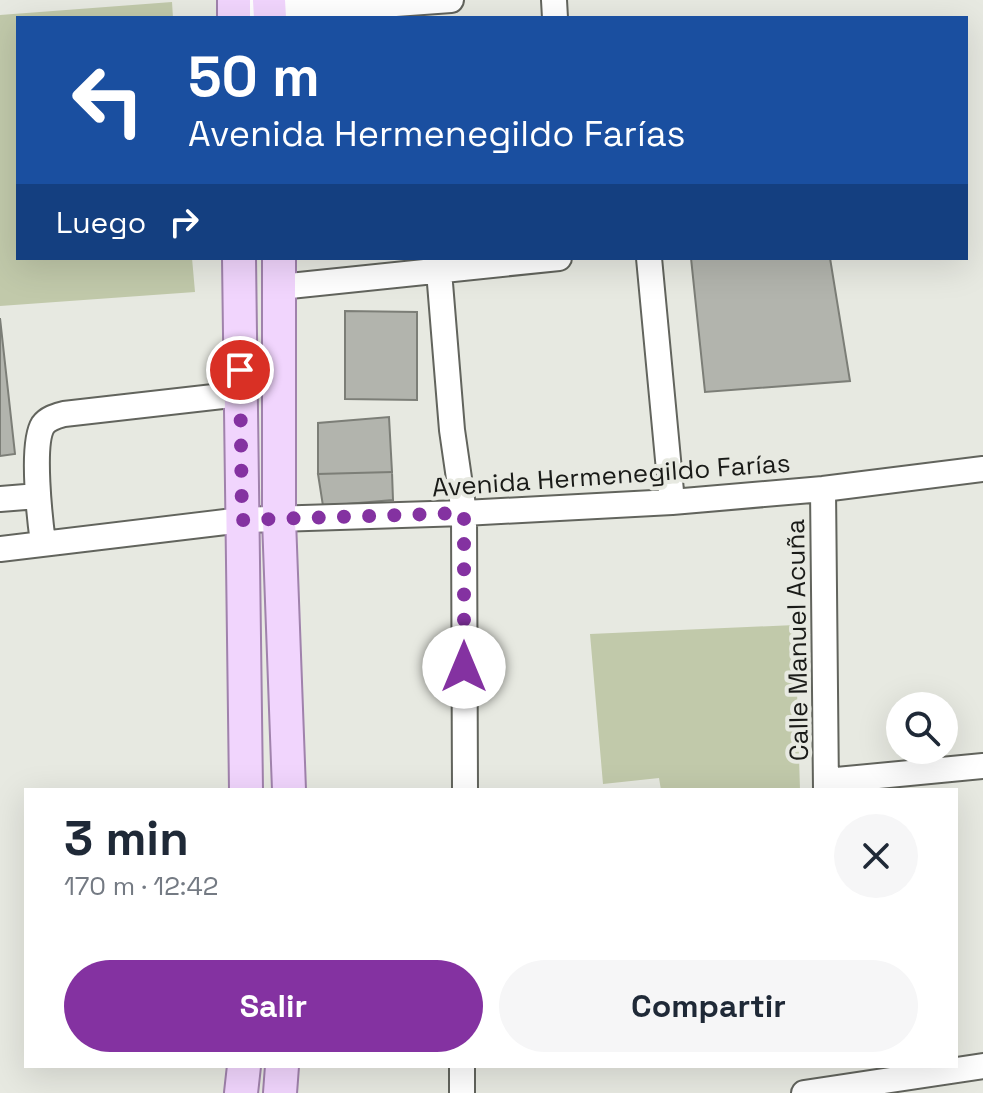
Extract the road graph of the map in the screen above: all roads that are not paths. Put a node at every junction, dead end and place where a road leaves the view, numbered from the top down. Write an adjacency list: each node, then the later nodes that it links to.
1 (451, 0): 3 (street)
2 (234, 9): 3 (street)
3 (270, 9)
4 (239, 260): 9 (main road)
5 (533, 260): 7 (street)
6 (649, 260): 14 (street)
7 (429, 268): 8 (street); 15 (street)
8 (279, 273): 17 (main road)
9 (240, 394): 12 (street); 16 (main road)
10 (983, 469): 11 (street, Avenida Hermenegildo Farías)
11 (823, 489): 14 (street, Avenida Hermenegildo Farías); 21 (street, Calle Manuel Acuña)
12 (38, 496): 13 (street); 18 (street)
13 (0, 499)
14 (672, 502): 15 (street, Avenida Hermenegildo Farías)
15 (464, 513): 17 (street, Avenida Hermenegildo Farías); 24 (street)
16 (242, 520): 17 (street, Avenida Hermenegildo Farías); 18 (street, Avenida Hermenegildo Farías); 22 (main road)
17 (279, 520): 23 (main road)
18 (43, 543): 19 (street, Avenida Hermenegildo Farías)
19 (0, 549)
20 (983, 766): 21 (street)
21 (826, 786)
22 (246, 788)
23 (289, 788)
24 (465, 788)
25 (983, 1066): 29 (street)
26 (244, 1068): 30 (main road)
27 (282, 1068): 31 (main road)
28 (462, 1068): 32 (street)
29 (820, 1085)
30 (241, 1093)
31 (280, 1093)
32 (462, 1093)

